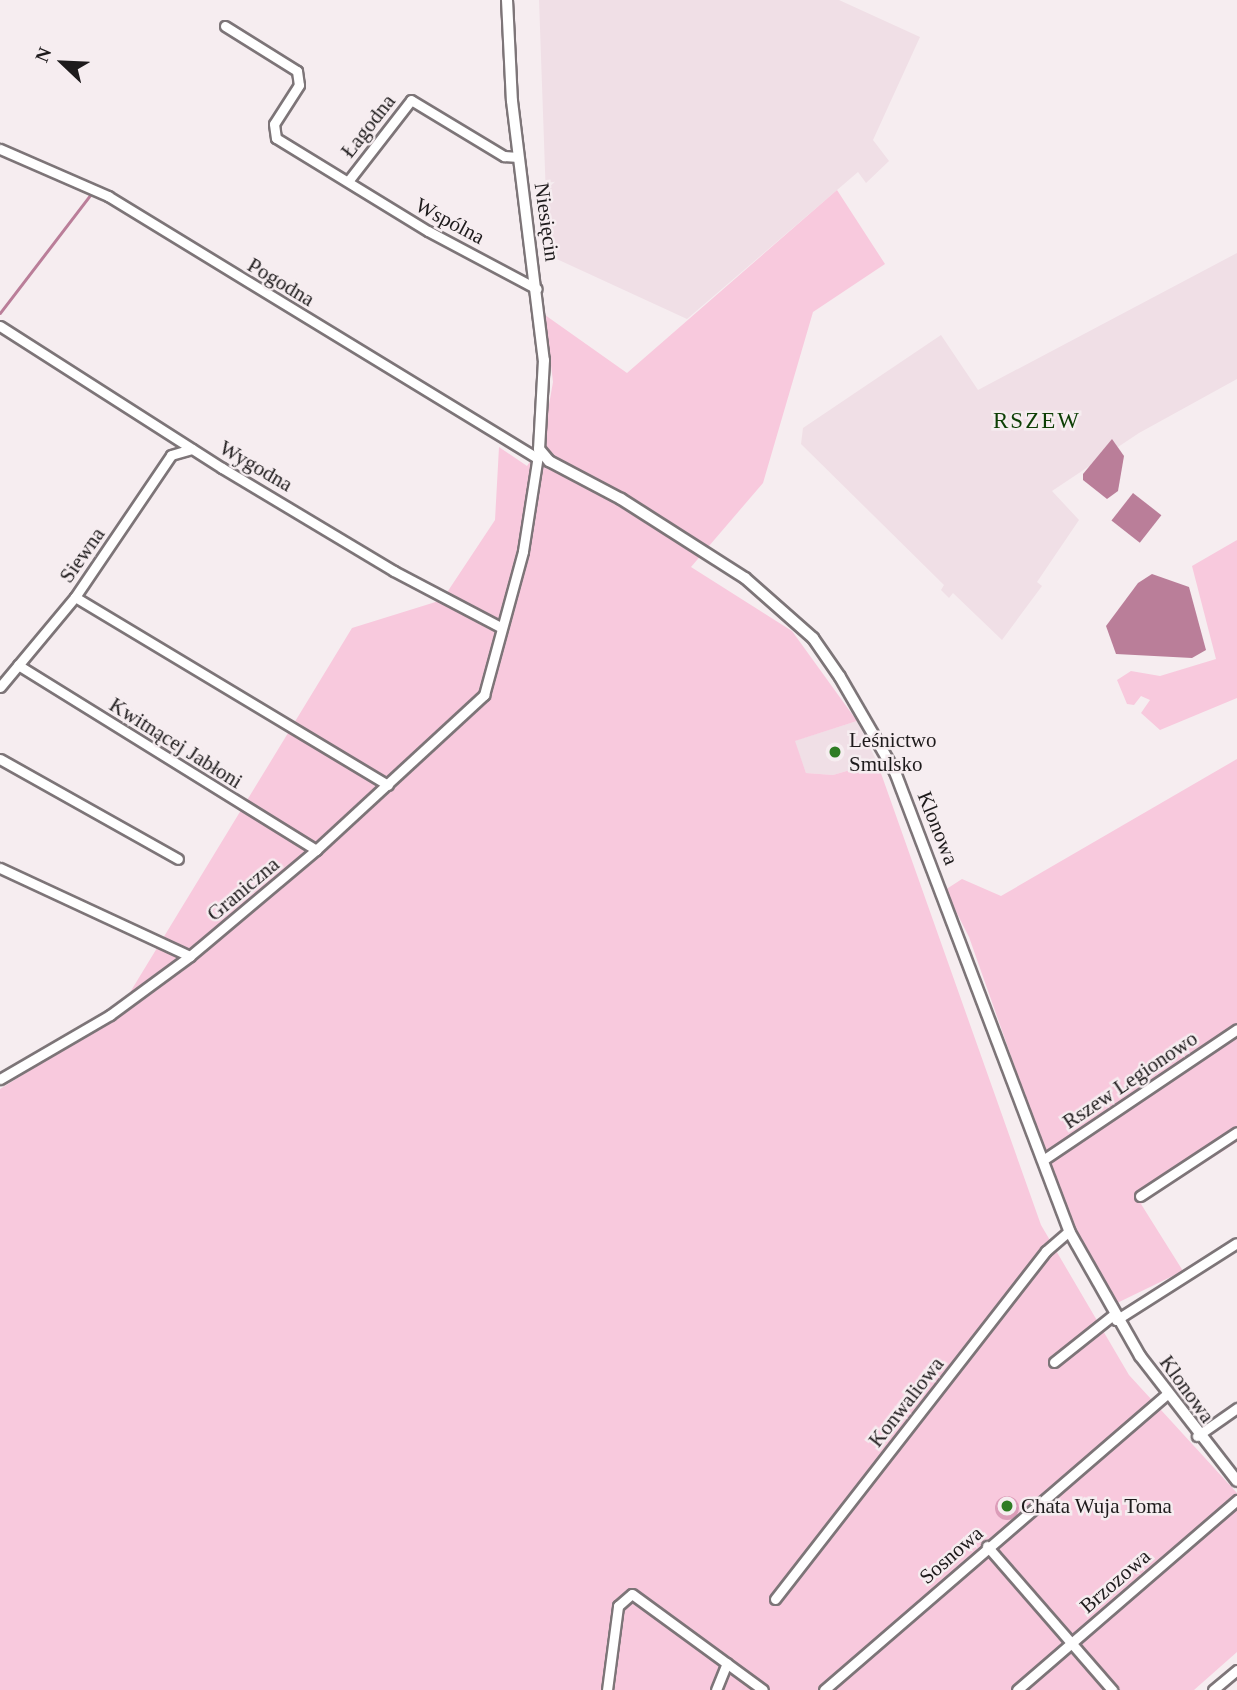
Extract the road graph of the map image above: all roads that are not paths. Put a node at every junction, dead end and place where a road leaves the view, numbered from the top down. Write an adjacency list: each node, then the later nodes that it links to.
1 (507, 0): 4 (street, Niesięcin)
2 (225, 26): 5 (street, Łagodna)
3 (0, 149): 9 (street, Pogodna)
4 (518, 157): 5 (street, Łagodna); 6 (street, Niesięcin)
5 (349, 180): 6 (street, Wspólna)
6 (537, 289): 9 (street, Niesięcin)
7 (0, 326): 8 (street, Wygodna)
8 (193, 449): 10 (street, Siewna); 11 (street, Wygodna)
9 (538, 453): 11 (street); 23 (street, Klonowa)
10 (75, 597): 12 (street, Siewna); 15 (street)
11 (500, 627): 15 (street, Graniczna)
12 (18, 665): 13 (street, Siewna); 16 (street, Kwitnącej Jabłoni)
13 (0, 687)
14 (0, 759): 17 (street)
15 (388, 785): 16 (street, Graniczna)
16 (316, 850): 19 (street, Graniczna)
17 (178, 859)
18 (0, 868): 19 (street)
19 (190, 956): 21 (street, Graniczna)
20 (1237, 1029): 23 (street, Rszew Legionowo)
21 (0, 1079)
22 (1237, 1132): 24 (street)
23 (1044, 1160): 25 (street, Klonowa)
24 (1140, 1196)
25 (1069, 1231): 27 (street, Klonowa); 35 (street, Konwaliowa)
26 (1237, 1243): 27 (street)
27 (1115, 1317): 28 (street); 29 (street, Klonowa)
28 (1054, 1363)
29 (1167, 1394): 31 (street, Klonowa); 34 (street, Sosnowa)
30 (1237, 1408): 31 (street)
31 (1197, 1436): 32 (street, Klonowa)
32 (1237, 1481)
33 (1237, 1500): 36 (street, Brzozowa)
34 (988, 1546): 36 (street); 42 (street, Sosnowa)
35 (775, 1599)
36 (1070, 1643): 43 (street, Brzozowa); 44 (street)
37 (727, 1663): 39 (street); 40 (street); 41 (street)
38 (1237, 1670): 45 (street)
39 (607, 1690)
40 (716, 1690)
41 (763, 1690)
42 (824, 1690)
43 (1017, 1690)
44 (1112, 1690)
45 (1213, 1690)

